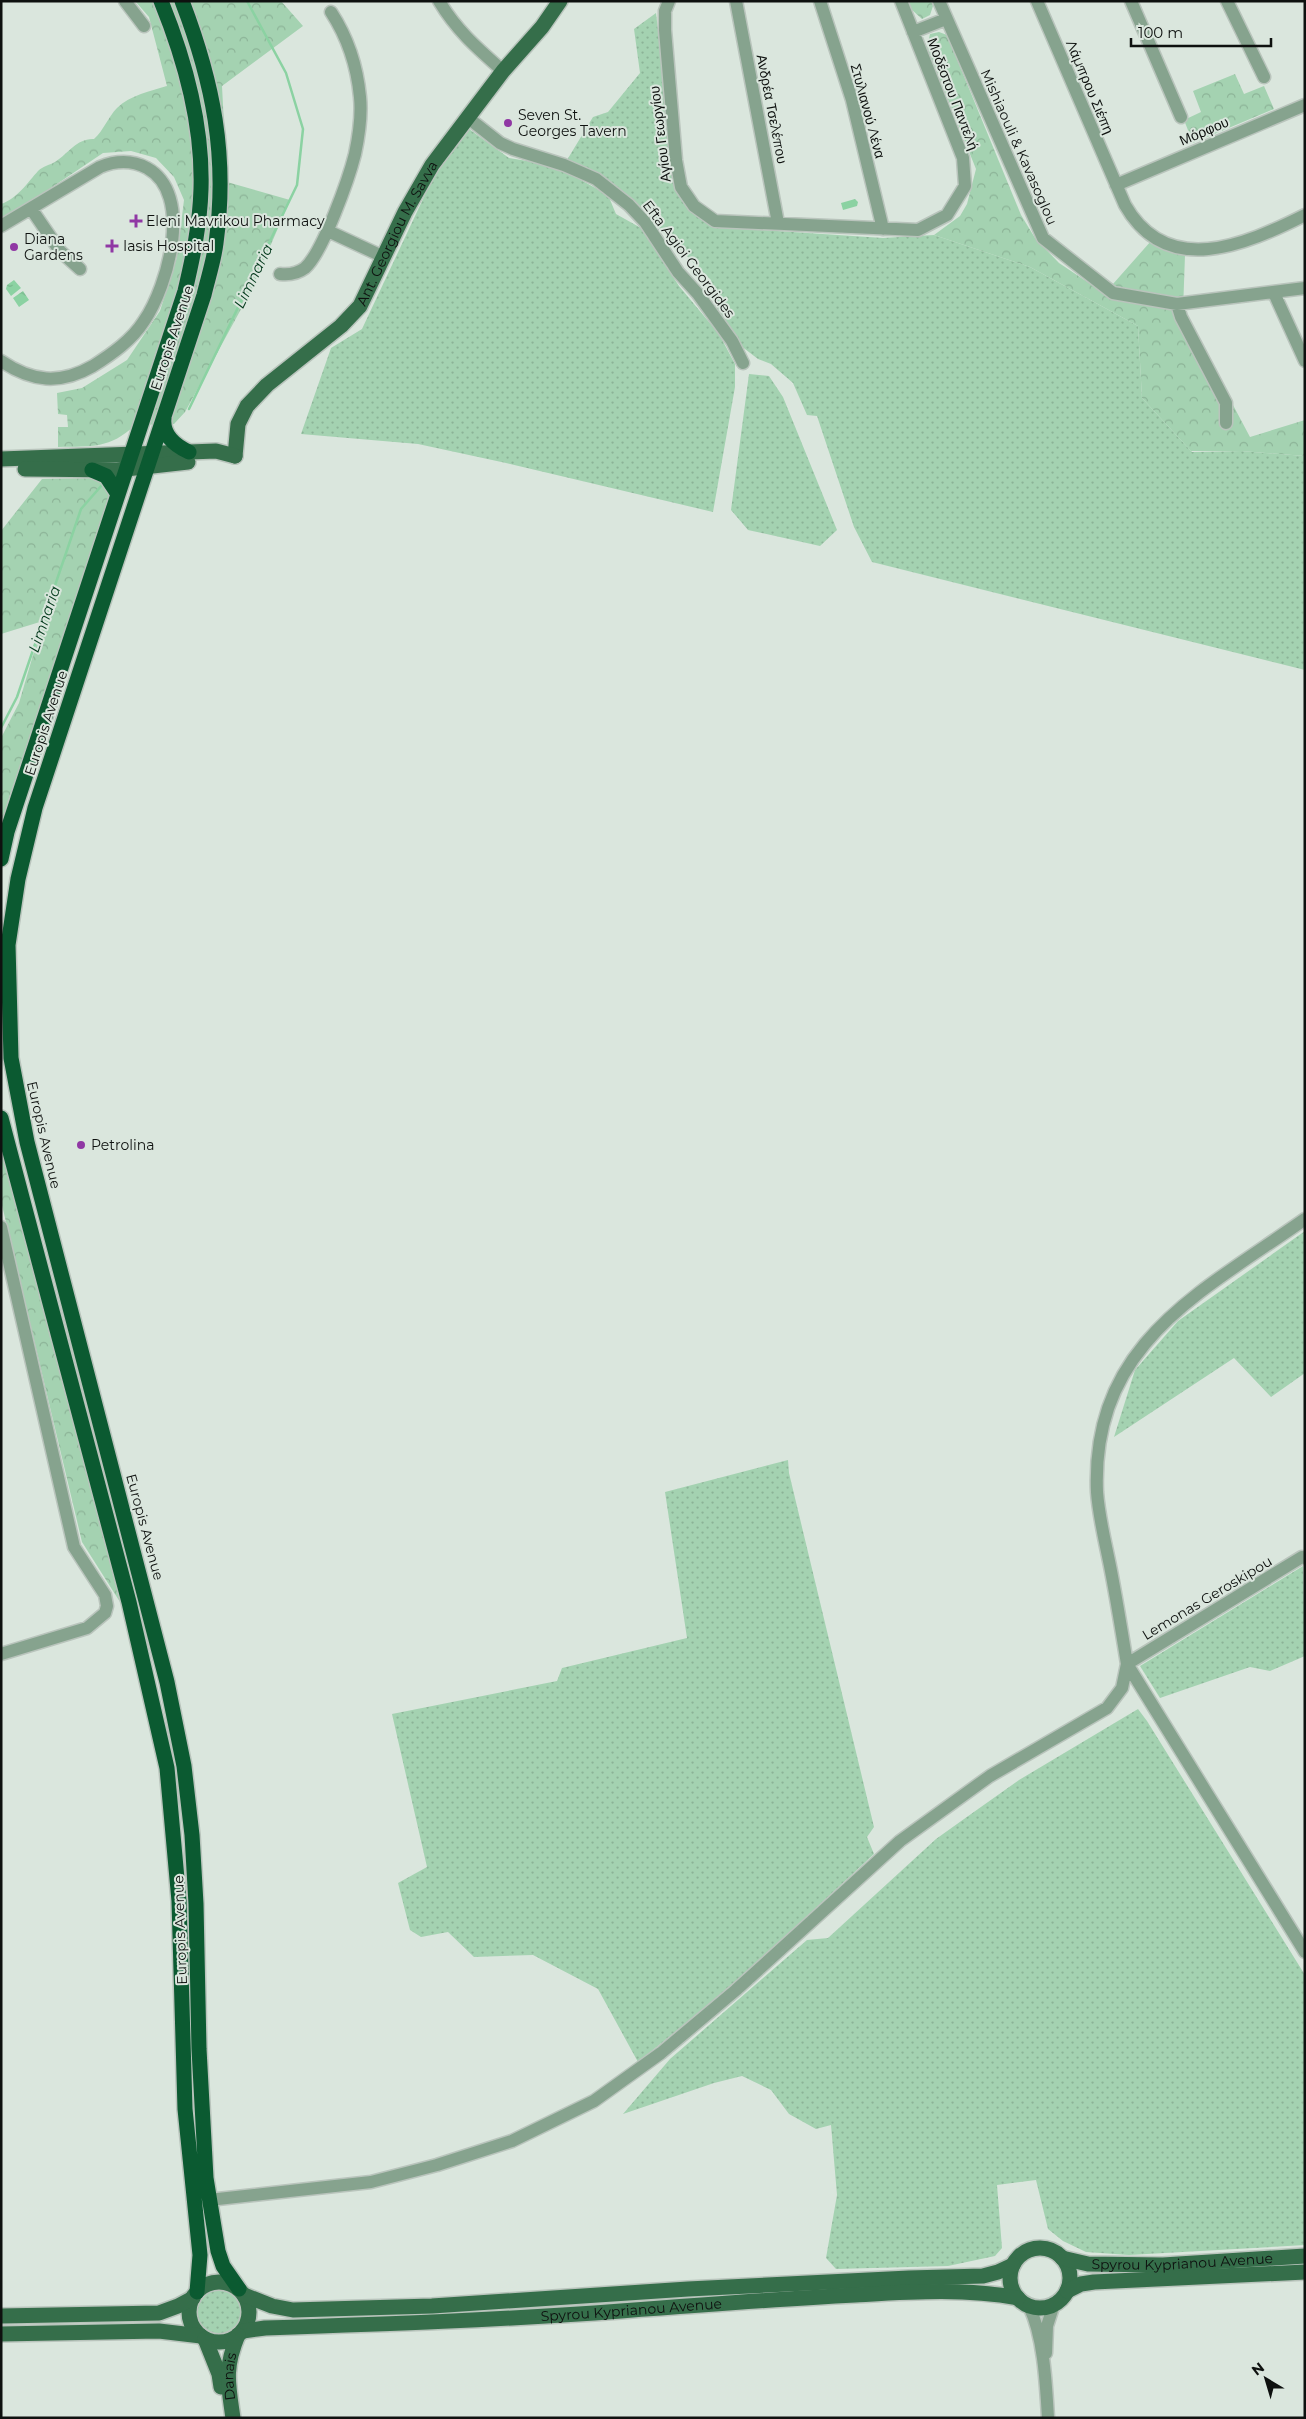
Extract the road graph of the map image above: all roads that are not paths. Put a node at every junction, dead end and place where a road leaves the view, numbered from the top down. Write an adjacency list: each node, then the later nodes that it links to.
1 (125, 1): 16 (street)
2 (161, 1): 42 (highway, Europis Avenue)
3 (182, 1): 39 (highway, Europis Avenue)
4 (439, 1): 18 (street)
5 (560, 1): 18 (main road, Ant. Georgiou M. Savva)
6 (736, 1): 26 (street, Ανδρέα Τσελέπου)
7 (820, 1): 28 (street, Στυλιανού Λένα)
8 (902, 1): 17 (street, Μοδέστου Παντελή)
9 (939, 1): 15 (street, Mishiaouli & Kavasoglou)
10 (1037, 1): 23 (street, Λάμπρου Σιέπη)
11 (1131, 1): 22 (street)
12 (1227, 1): 19 (street)
13 (667, 6): 26 (street, Αγίου Γεωργίου)
14 (331, 12): 29 (street)
15 (946, 19): 17 (street, Μοδέστου Παντελή); 35 (street, Mishiaouli & Kavasoglou)
16 (144, 26)
17 (913, 32): 28 (street, Μοδέστου Παντελή)
18 (502, 71): 21 (main road, Ant. Georgiou M. Savva)
19 (1264, 77)
20 (1305, 105): 23 (street, Μόρφου)
21 (466, 117): 30 (main road, Ant. Georgiou M. Savva); 38 (street, Efta Agioi Georgides)
22 (1181, 117)
23 (1116, 185): 25 (street, Λάμπρου Σιέπη)
24 (32, 210): 27 (street); 31 (street); 36 (street)
25 (1305, 215)
26 (778, 223): 28 (street, Αγίου Γεωργίου)
27 (1, 226)
28 (883, 229)
29 (328, 232): 30 (street); 32 (street)
30 (384, 257): 43 (main road, Ant. Georgiou M. Savva)
31 (80, 268)
32 (280, 274)
33 (1305, 288): 34 (street, Mishiaouli & Kavasoglou)
34 (1274, 293): 35 (street, Mishiaouli & Kavasoglou); 37 (street)
35 (1177, 304): 40 (street)
36 (1, 361)
37 (1305, 361)
38 (743, 363)
39 (164, 414): 41 (highway); 45 (highway, Europis Avenue)
40 (1226, 422)
41 (189, 452): 43 (main road); 45 (main road)
42 (133, 454): 44 (main road); 45 (main road); 47 (highway, Europis Avenue)
43 (235, 456): 45 (main road)
44 (1, 460)
45 (149, 460): 47 (main road); 60 (highway, Europis Avenue)
46 (1, 469): 48 (main road)
47 (128, 469): 48 (main road); 49 (highway, Europis Avenue)
48 (92, 470): 49 (highway)
49 (118, 494): 50 (highway, Europis Avenue)
50 (1, 859)
51 (1, 1118): 67 (highway, Europis Avenue)
52 (1305, 1219): 56 (street)
53 (1, 1227): 55 (street)
54 (1305, 1558): 56 (street, Lemonas Geroskipou)
55 (1, 1654)
56 (1127, 1664): 57 (street); 58 (street)
57 (1122, 1688): 58 (street); 60 (street)
58 (1148, 1698): 59 (street)
59 (1305, 1952)
60 (209, 2200): 66 (highway, Europis Avenue)
61 (1305, 2256): 62 (main road, Spyrou Kyprianou Avenue)
62 (1062, 2258): 63 (main road); 65 (main road)
63 (1013, 2265): 66 (main road, Spyrou Kyprianou Avenue); 68 (main road)
64 (1305, 2272): 65 (main road, Spyrou Kyprianou Avenue)
65 (1067, 2291): 69 (main road)
66 (241, 2292): 67 (main road); 71 (main road)
67 (195, 2295): 70 (main road); 73 (main road)
68 (1024, 2302): 69 (main road); 71 (main road, Spyrou Kyprianou Avenue); 74 (street)
69 (1054, 2304): 74 (street)
70 (1, 2316)
71 (241, 2333): 73 (main road); 76 (main road, Danais)
72 (1, 2334): 73 (main road)
73 (203, 2338): 75 (main road, Danais)
74 (1044, 2366): 77 (street)
75 (224, 2418)
76 (233, 2418)
77 (1048, 2418)

